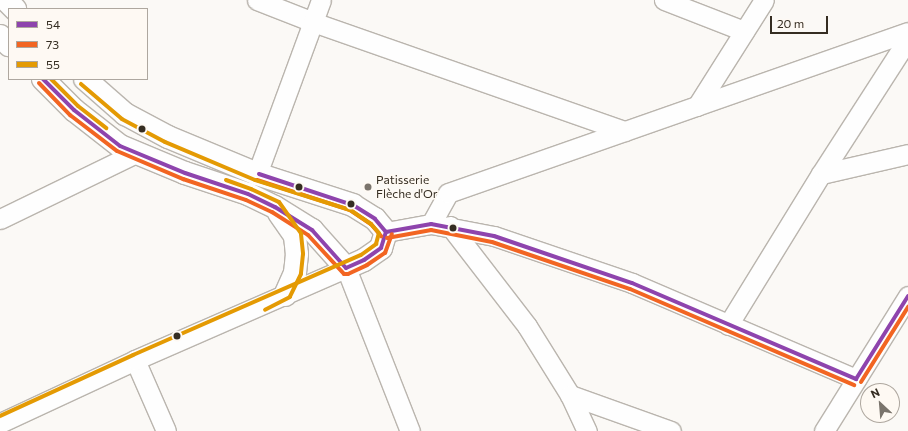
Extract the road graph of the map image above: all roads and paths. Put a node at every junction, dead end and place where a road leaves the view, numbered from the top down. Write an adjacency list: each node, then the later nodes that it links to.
1 (6, 0): 6 (main road)
2 (257, 0): 7 (street)
3 (321, 0): 7 (street)
4 (664, 0): 8 (street)
5 (764, 0): 8 (street)
6 (14, 8)
7 (313, 22): 16 (street); 19 (street)
8 (744, 31): 15 (street)
9 (908, 32): 15 (street)
10 (0, 36): 12 (main road)
11 (908, 39): 20 (street)
12 (8, 44)
13 (44, 80): 17 (main road)
14 (87, 80): 19 (main road)
15 (697, 106): 16 (street)
16 (625, 131): 23 (street)
17 (136, 153): 21 (main road); 22 (street)
18 (908, 154): 20 (street)
19 (258, 174): 25 (main road)
20 (821, 174): 29 (street)
21 (275, 207): 26 (main road); 27 (main road)
22 (0, 219)
23 (431, 224): 24 (street); 25 (street)
24 (450, 226): 29 (street); 32 (street)
25 (386, 232): 26 (main road)
26 (346, 268): 27 (street); 35 (street)
27 (285, 295): 30 (street)
28 (908, 296): 31 (street)
29 (728, 325): 31 (street)
30 (135, 360): 33 (street); 34 (street)
31 (856, 379): 38 (street)
32 (570, 394): 36 (street); 37 (street)
33 (0, 422)
34 (166, 431)
35 (410, 431)
36 (587, 431)
37 (671, 431)
38 (824, 431)

